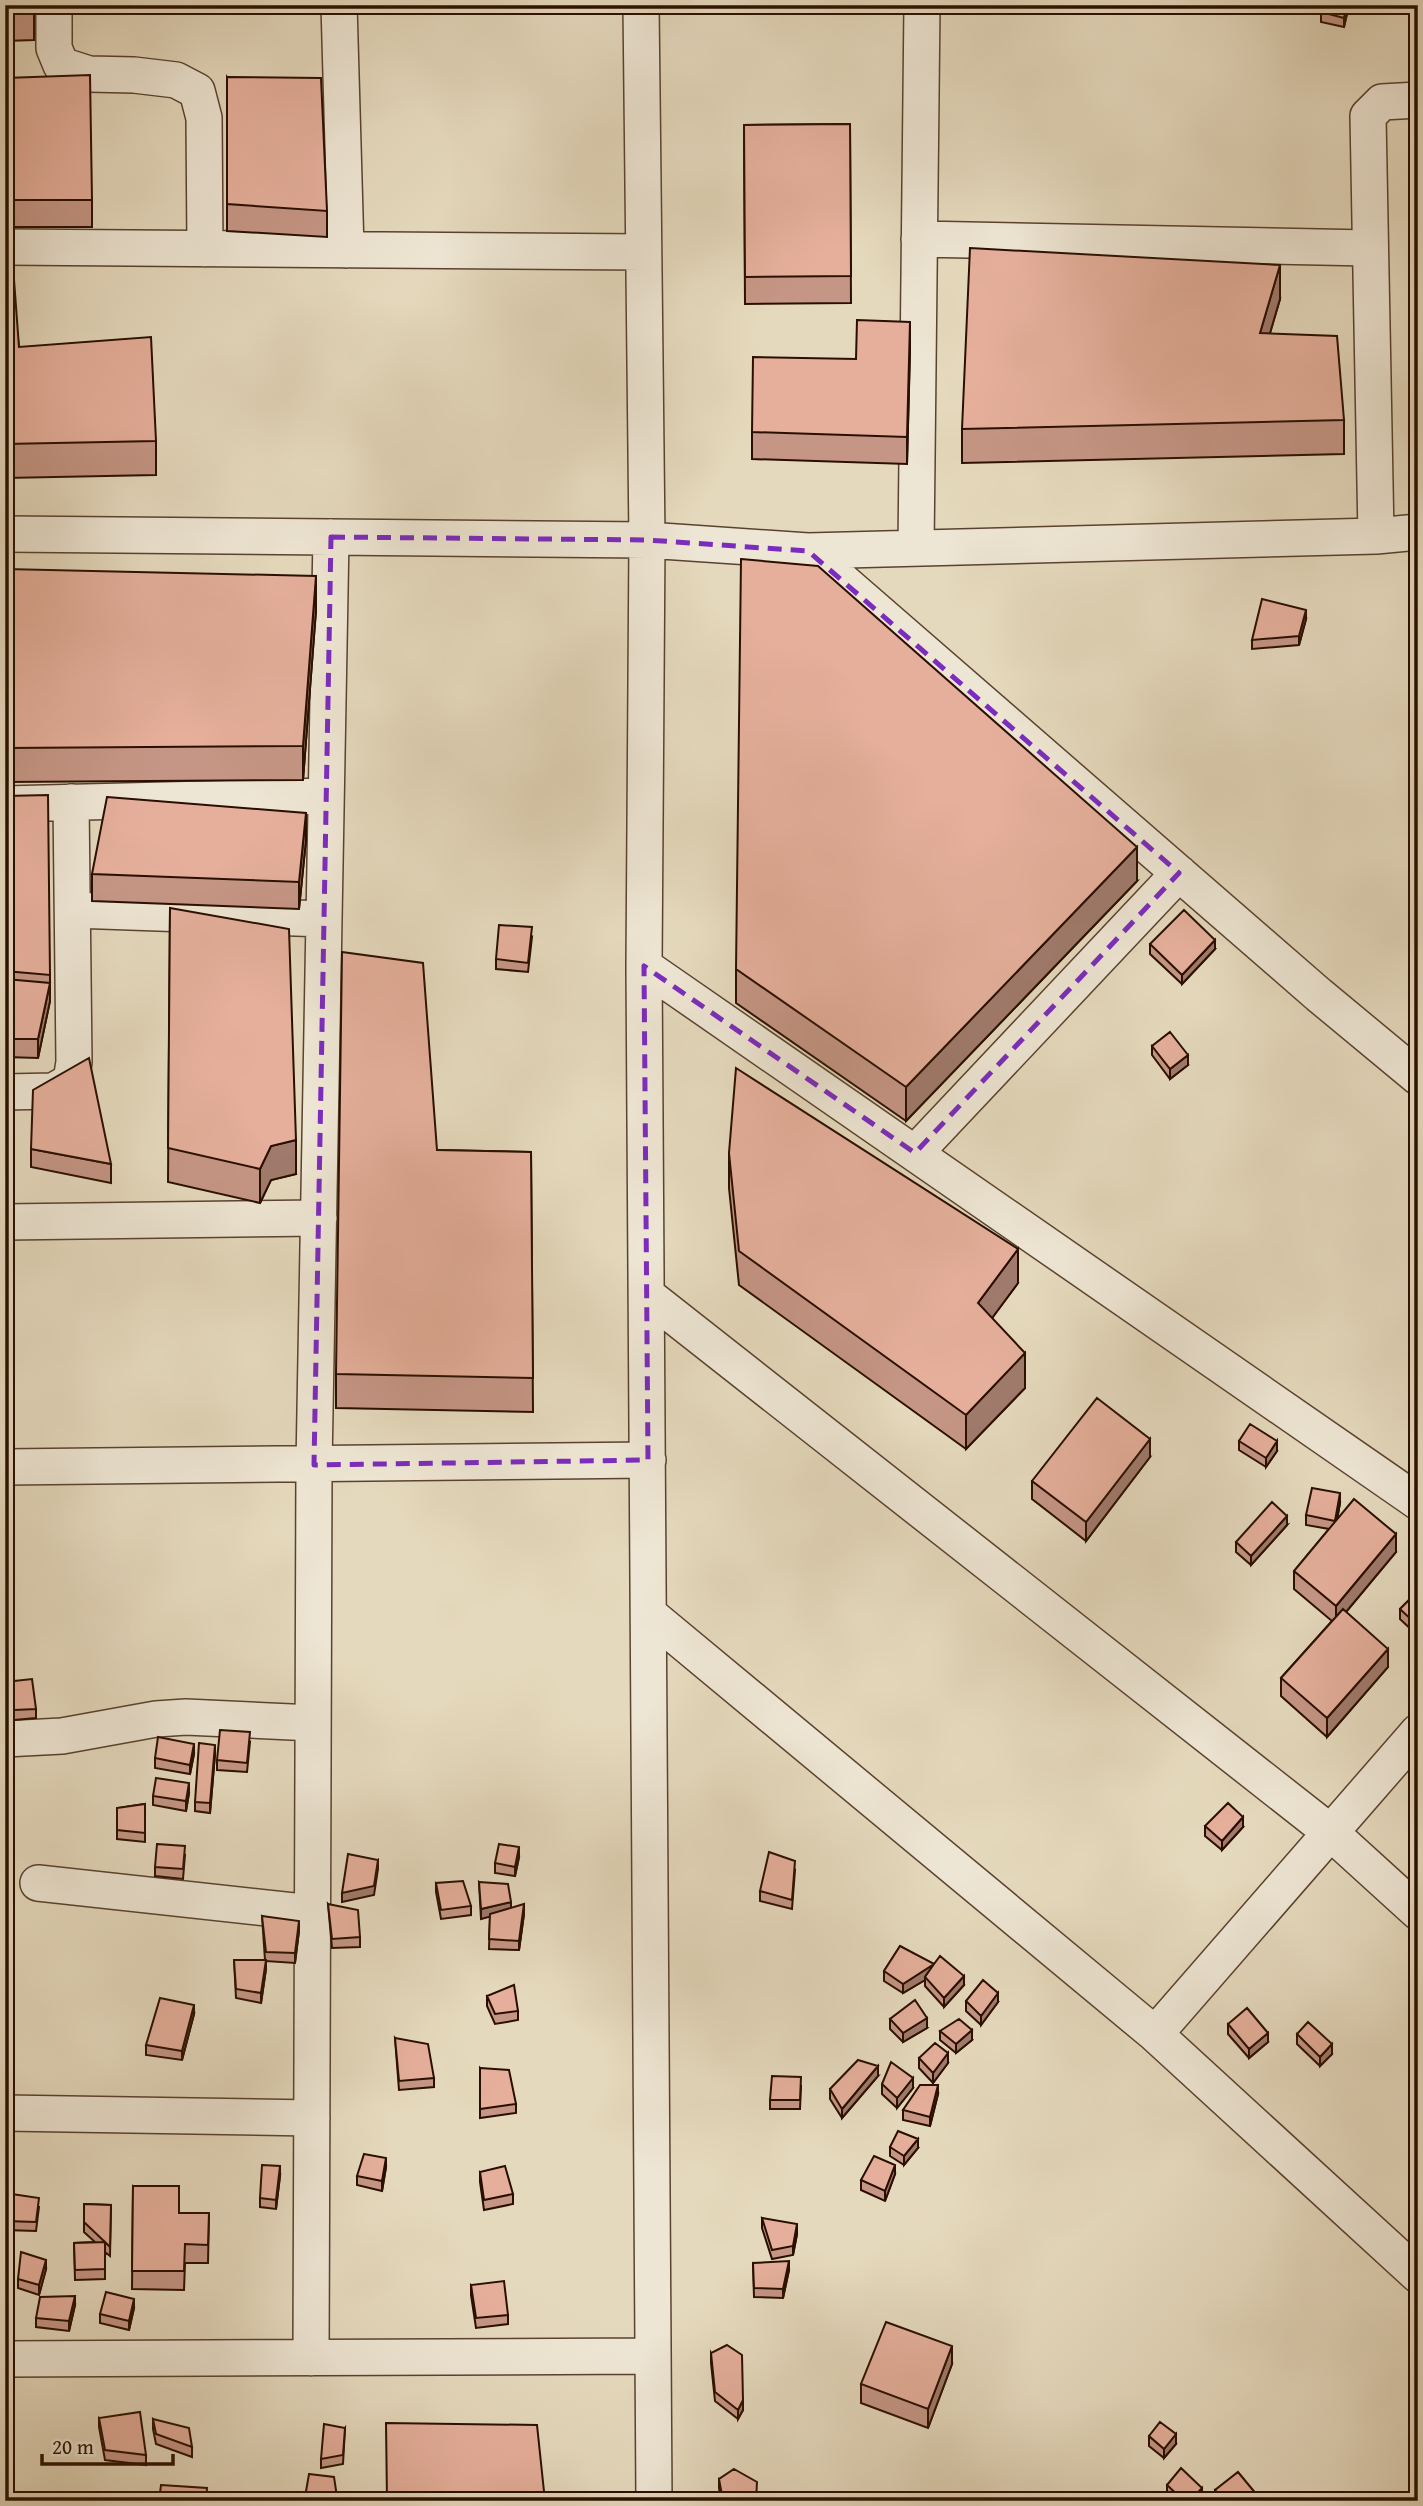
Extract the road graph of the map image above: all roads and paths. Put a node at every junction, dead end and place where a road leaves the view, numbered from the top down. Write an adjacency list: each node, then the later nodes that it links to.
1 (54, 5): 9 (street)
2 (339, 5): 10 (street)
3 (641, 5): 11 (street)
4 (922, 5): 6 (street)
5 (1418, 100): 8 (street)
6 (919, 239): 8 (street); 17 (street)
7 (5, 247): 9 (street)
8 (1369, 248): 14 (street)
9 (205, 249): 10 (street)
10 (345, 250): 11 (street)
11 (643, 253): 16 (street)
12 (1418, 532): 14 (street)
13 (5, 534): 15 (street)
14 (1376, 536): 17 (street)
15 (331, 537): 16 (street); 19 (street)
16 (647, 540): 18 (street); 25 (street)
17 (916, 548): 18 (street)
18 (808, 551): 22 (street)
19 (326, 796): 20 (street); 24 (street)
20 (71, 803): 21 (street); 23 (street)
21 (5, 804)
22 (1179, 873): 26 (street); 28 (street)
23 (74, 910): 24 (street); 27 (street)
24 (324, 919): 29 (street)
25 (644, 966): 28 (street); 31 (street)
26 (1418, 1077)
27 (5, 1092)
28 (915, 1153): 35 (street)
29 (319, 1218): 30 (street); 33 (street)
30 (5, 1222)
31 (647, 1295): 32 (street); 40 (street)
32 (648, 1460): 33 (street); 36 (street)
33 (314, 1465): 34 (street); 37 (street)
34 (5, 1467)
35 (1418, 1502)
36 (649, 1614): 44 (street); 48 (street)
37 (313, 1723): 39 (street); 43 (street)
38 (1418, 1732): 40 (street)
39 (5, 1739)
40 (1330, 1832): 42 (street); 44 (street)
41 (38, 1883): 43 (street)
42 (1418, 1912)
43 (312, 1913): 46 (street)
44 (1155, 2035): 47 (street)
45 (5, 2113): 46 (street)
46 (312, 2118): 49 (street)
47 (1418, 2275)
48 (653, 2356): 49 (street); 51 (street)
49 (311, 2358): 50 (street)
50 (5, 2359)
51 (662, 2496)

